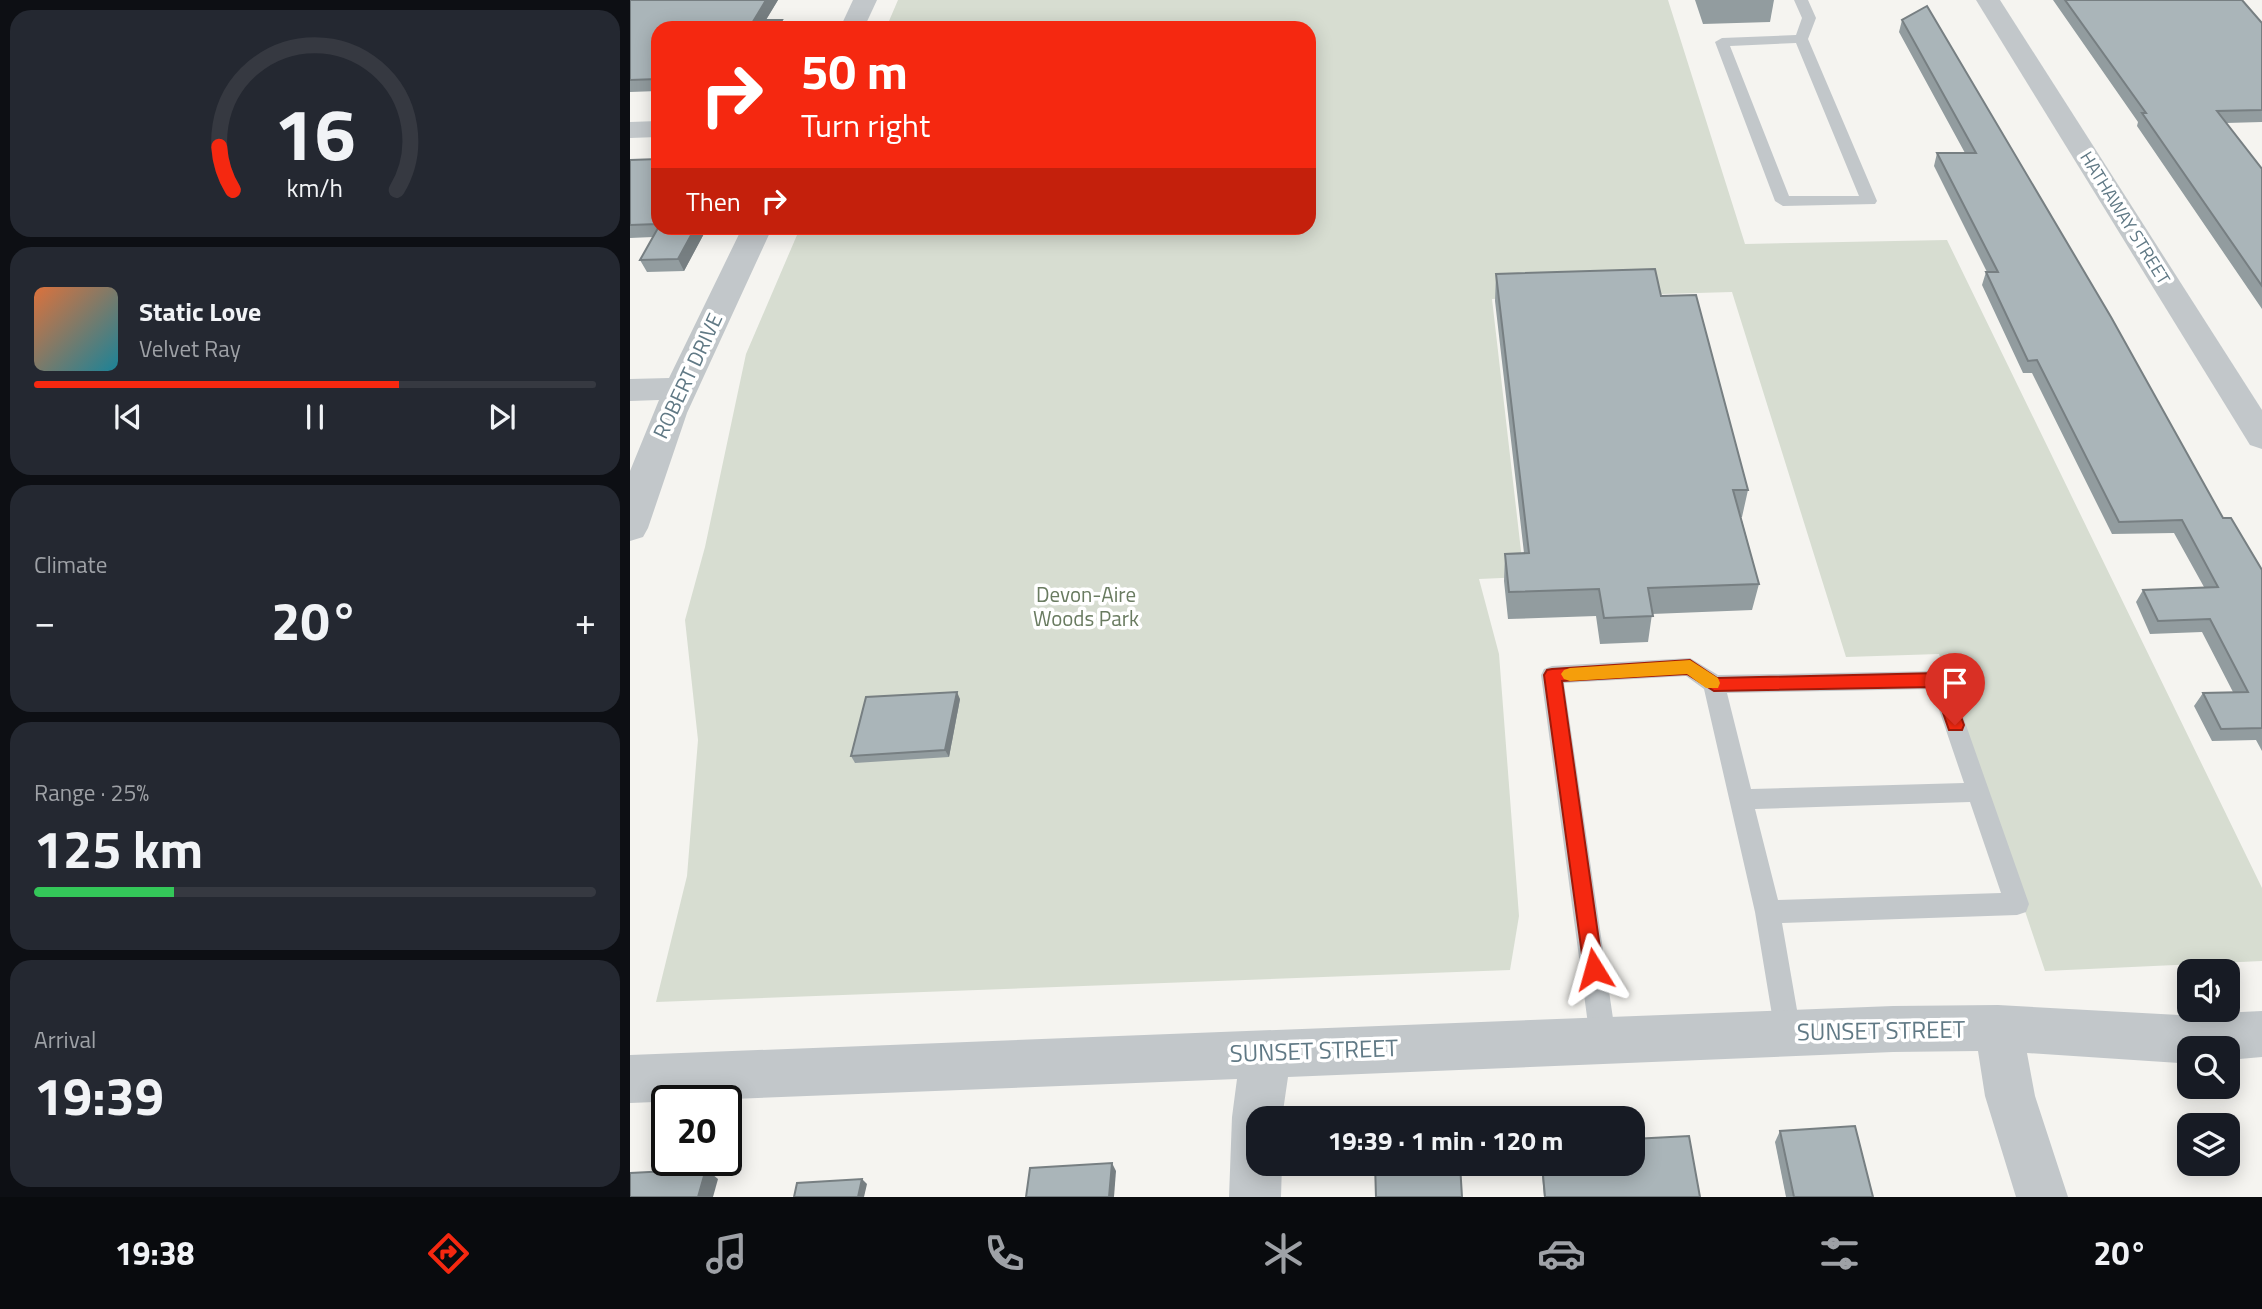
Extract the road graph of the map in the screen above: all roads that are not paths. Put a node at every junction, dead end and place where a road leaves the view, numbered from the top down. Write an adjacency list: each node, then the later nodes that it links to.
1 (865, 0): 4 (street)
2 (1801, 0): 5 (lane)
3 (1989, 0): 11 (street, HATHAWAY STREET)
4 (855, 21)
5 (1801, 39): 5 (lane)
6 (651, 129): 7 (street)
7 (630, 130)
8 (754, 235): 9 (street, ROBERT DRIVE)
9 (682, 388): 10 (street); 12 (street, ROBERT DRIVE)
10 (630, 390)
11 (2262, 437)
12 (630, 528)
13 (1714, 684): 14 (lane); 15 (lane); 20 (lane)
14 (1979, 792): 15 (lane); 16 (lane)
15 (1741, 799): 16 (lane)
16 (1768, 912): 18 (lane)
17 (1998, 1028): 18 (street, SUNSET STREET); 19 (street, SUNSET STREET); 24 (street)
18 (1788, 1033): 20 (street, SUNSET STREET)
19 (2262, 1034)
20 (1603, 1039): 21 (street, SUNSET STREET)
21 (1266, 1053): 22 (street, SUNSET STREET); 23 (street)
22 (630, 1079)
23 (1255, 1197)
24 (2042, 1197)

